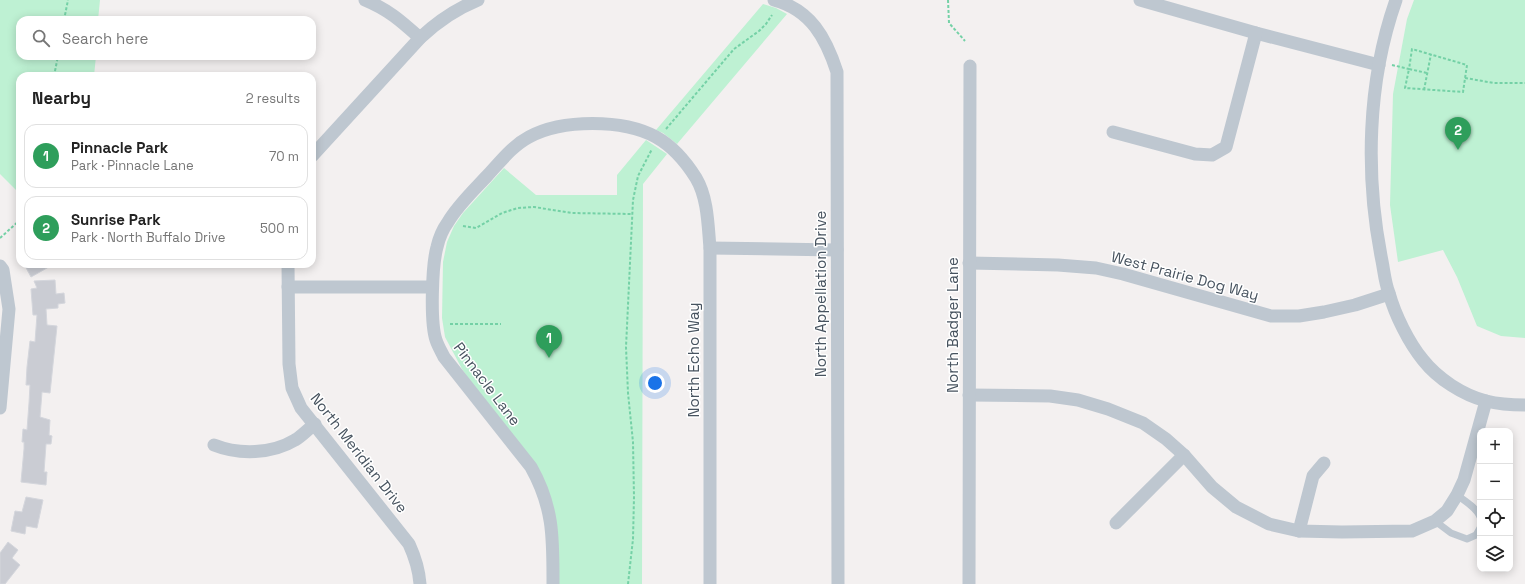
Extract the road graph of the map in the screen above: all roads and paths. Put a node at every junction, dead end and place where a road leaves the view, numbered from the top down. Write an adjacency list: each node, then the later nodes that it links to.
1 (68, 0): 9 (path)
2 (365, 0): 11 (street)
3 (478, 0): 11 (street)
4 (774, 0): 32 (street, North Appellation Drive)
5 (948, 0): 12 (path)
6 (1140, 0): 10 (street)
7 (1396, 0): 15 (street)
8 (772, 15): 24 (path)
9 (65, 16)
10 (1256, 33): 15 (street); 23 (street)
11 (420, 38): 26 (street)
12 (965, 41)
13 (1431, 54): 17 (path); 19 (path); 20 (path)
14 (57, 60): 18 (path)
15 (1385, 65): 17 (path); 38 (street)
16 (970, 66): 33 (street, North Badger Lane)
17 (1409, 69): 19 (path); 22 (path)
18 (55, 72)
19 (1428, 72): 22 (path)
20 (1465, 78): 21 (path); 22 (path)
21 (1525, 83)
22 (1424, 90)
23 (1113, 132)
24 (659, 139): 25 (street, Pinnacle Lane); 27 (path); 37 (street, Pinnacle Lane)
25 (670, 147): 31 (street, North Echo Way)
26 (316, 152)
27 (632, 214): 29 (path); 57 (path)
28 (16, 224): 30 (path)
29 (463, 226)
30 (0, 238)
31 (710, 248): 32 (street); 58 (street, North Echo Way)
32 (836, 250): 59 (street, North Appellation Drive)
33 (969, 263): 38 (street, West Prairie Dog Way); 41 (street, North Badger Lane)
34 (2, 268): 43 (street)
35 (288, 268): 36 (street, North Meridian Drive)
36 (288, 287): 37 (street); 45 (street, North Meridian Drive)
37 (432, 287): 56 (street, Pinnacle Lane)
38 (1389, 294): 42 (street)
39 (450, 324): 40 (path)
40 (501, 324)
41 (969, 395): 47 (street); 60 (street, North Badger Lane)
42 (1486, 401): 44 (street); 49 (street)
43 (0, 404)
44 (1525, 405)
45 (315, 424): 46 (street); 55 (street, North Meridian Drive)
46 (214, 445)
47 (1184, 455): 52 (street); 53 (street)
48 (1324, 463): 53 (street)
49 (1457, 495): 50 (lane); 51 (street)
50 (1477, 511)
51 (1435, 521): 53 (street); 54 (lane)
52 (1116, 523)
53 (1299, 531)
54 (1477, 533)
55 (420, 584)
56 (553, 584)
57 (628, 584)
58 (710, 584)
59 (838, 584)
60 (969, 584)

